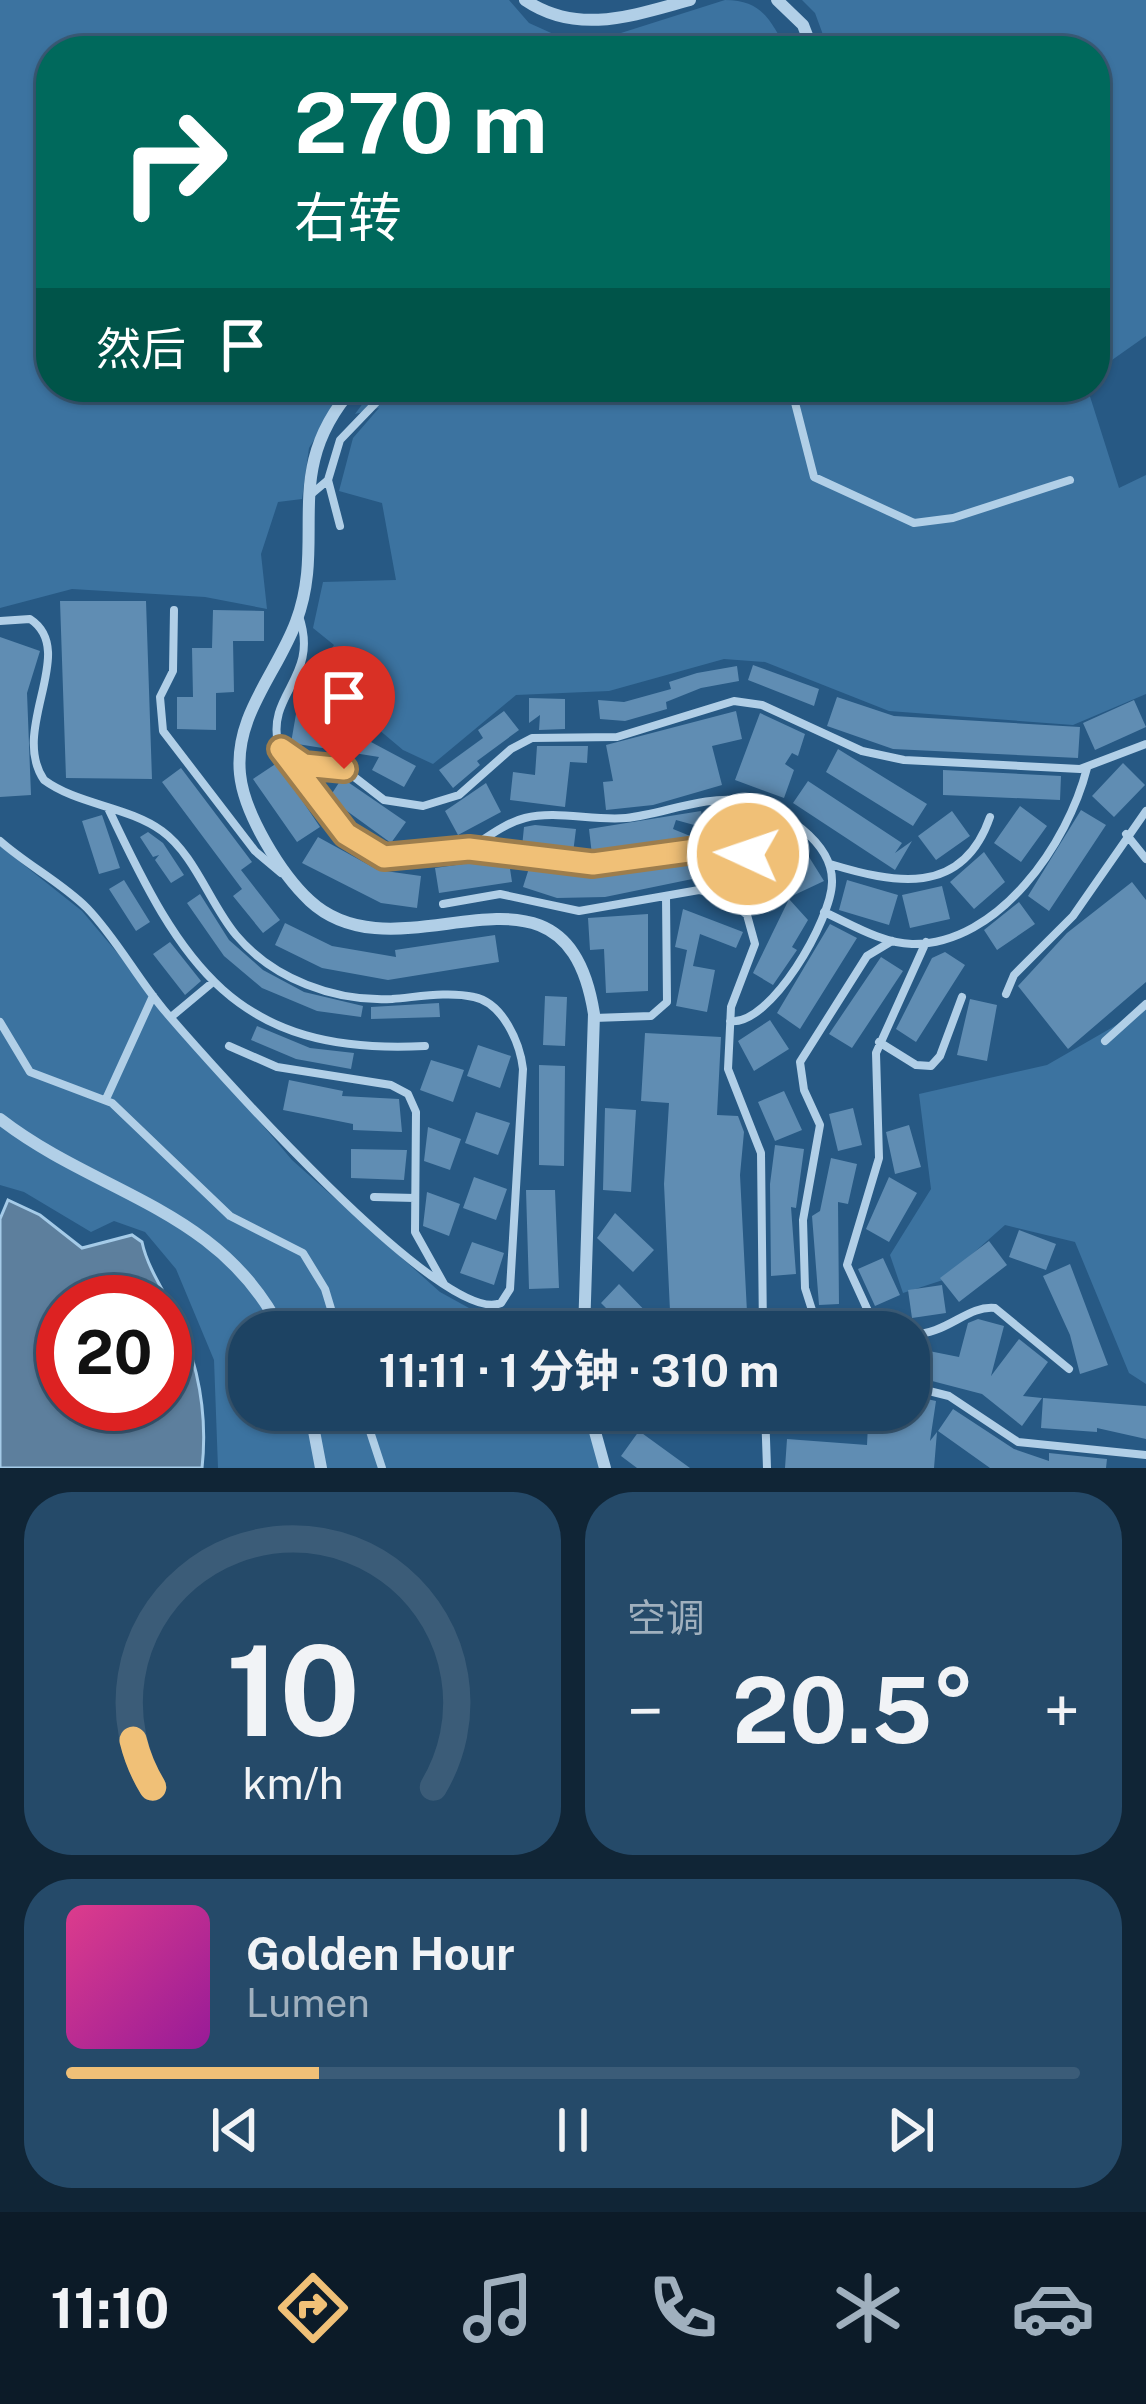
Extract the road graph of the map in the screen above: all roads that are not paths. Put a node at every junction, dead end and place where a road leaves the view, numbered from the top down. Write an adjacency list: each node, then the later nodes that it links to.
1 (526, 0): 2 (street)
2 (690, 0)
3 (777, 0): 4 (street)
4 (807, 36)
5 (345, 402): 10 (street)
6 (377, 402): 8 (lane)
7 (795, 402): 9 (lane)
8 (328, 480): 10 (lane); 11 (lane)
9 (1070, 480)
10 (308, 497): 13 (street)
11 (340, 526)
12 (174, 610): 27 (lane)
13 (299, 615): 16 (lane); 27 (street)
14 (0, 621): 18 (lane)
15 (1146, 744): 17 (lane)
16 (281, 749): 17 (lane); 23 (lane)
17 (1087, 768): 32 (lane)
18 (107, 806): 33 (lane); 50 (lane)
19 (1146, 812): 21 (lane)
20 (990, 817): 25 (lane)
21 (1126, 834): 24 (lane); 34 (lane)
22 (0, 841): 35 (lane)
23 (469, 849): 25 (lane); 26 (lane)
24 (1146, 860)
25 (830, 864): 30 (lane)
26 (782, 881)
27 (297, 886): 39 (street)
28 (666, 896): 29 (lane); 39 (lane); 40 (lane)
29 (443, 904)
30 (824, 912): 31 (lane); 40 (lane)
31 (892, 941): 32 (lane); 55 (lane)
32 (926, 942): 43 (lane)
33 (213, 982): 38 (lane); 45 (lane)
34 (1006, 994)
35 (153, 995): 38 (lane); 46 (lane)
36 (962, 997): 43 (lane)
37 (1146, 1004): 42 (lane)
38 (171, 1018): 50 (lane)
39 (594, 1018): 53 (street)
40 (730, 1021): 54 (lane)
41 (0, 1022): 46 (lane)
42 (1105, 1041)
43 (879, 1042): 56 (lane)
44 (229, 1046): 49 (lane)
45 (425, 1046)
46 (106, 1099): 52 (lane)
47 (0, 1119): 51 (street)
48 (374, 1197): 49 (lane)
49 (415, 1198): 50 (lane)
50 (451, 1291)
51 (268, 1311)
52 (332, 1311)
53 (585, 1311)
54 (763, 1311)
55 (812, 1311)
56 (869, 1311)
57 (930, 1332): 58 (lane)
58 (1069, 1369)
59 (930, 1391): 64 (lane)
60 (314, 1431): 65 (street)
61 (370, 1431): 66 (lane)
62 (595, 1431): 67 (street)
63 (765, 1431): 68 (lane)
64 (1146, 1454)
65 (321, 1468)
66 (382, 1468)
67 (605, 1468)
68 (766, 1468)

